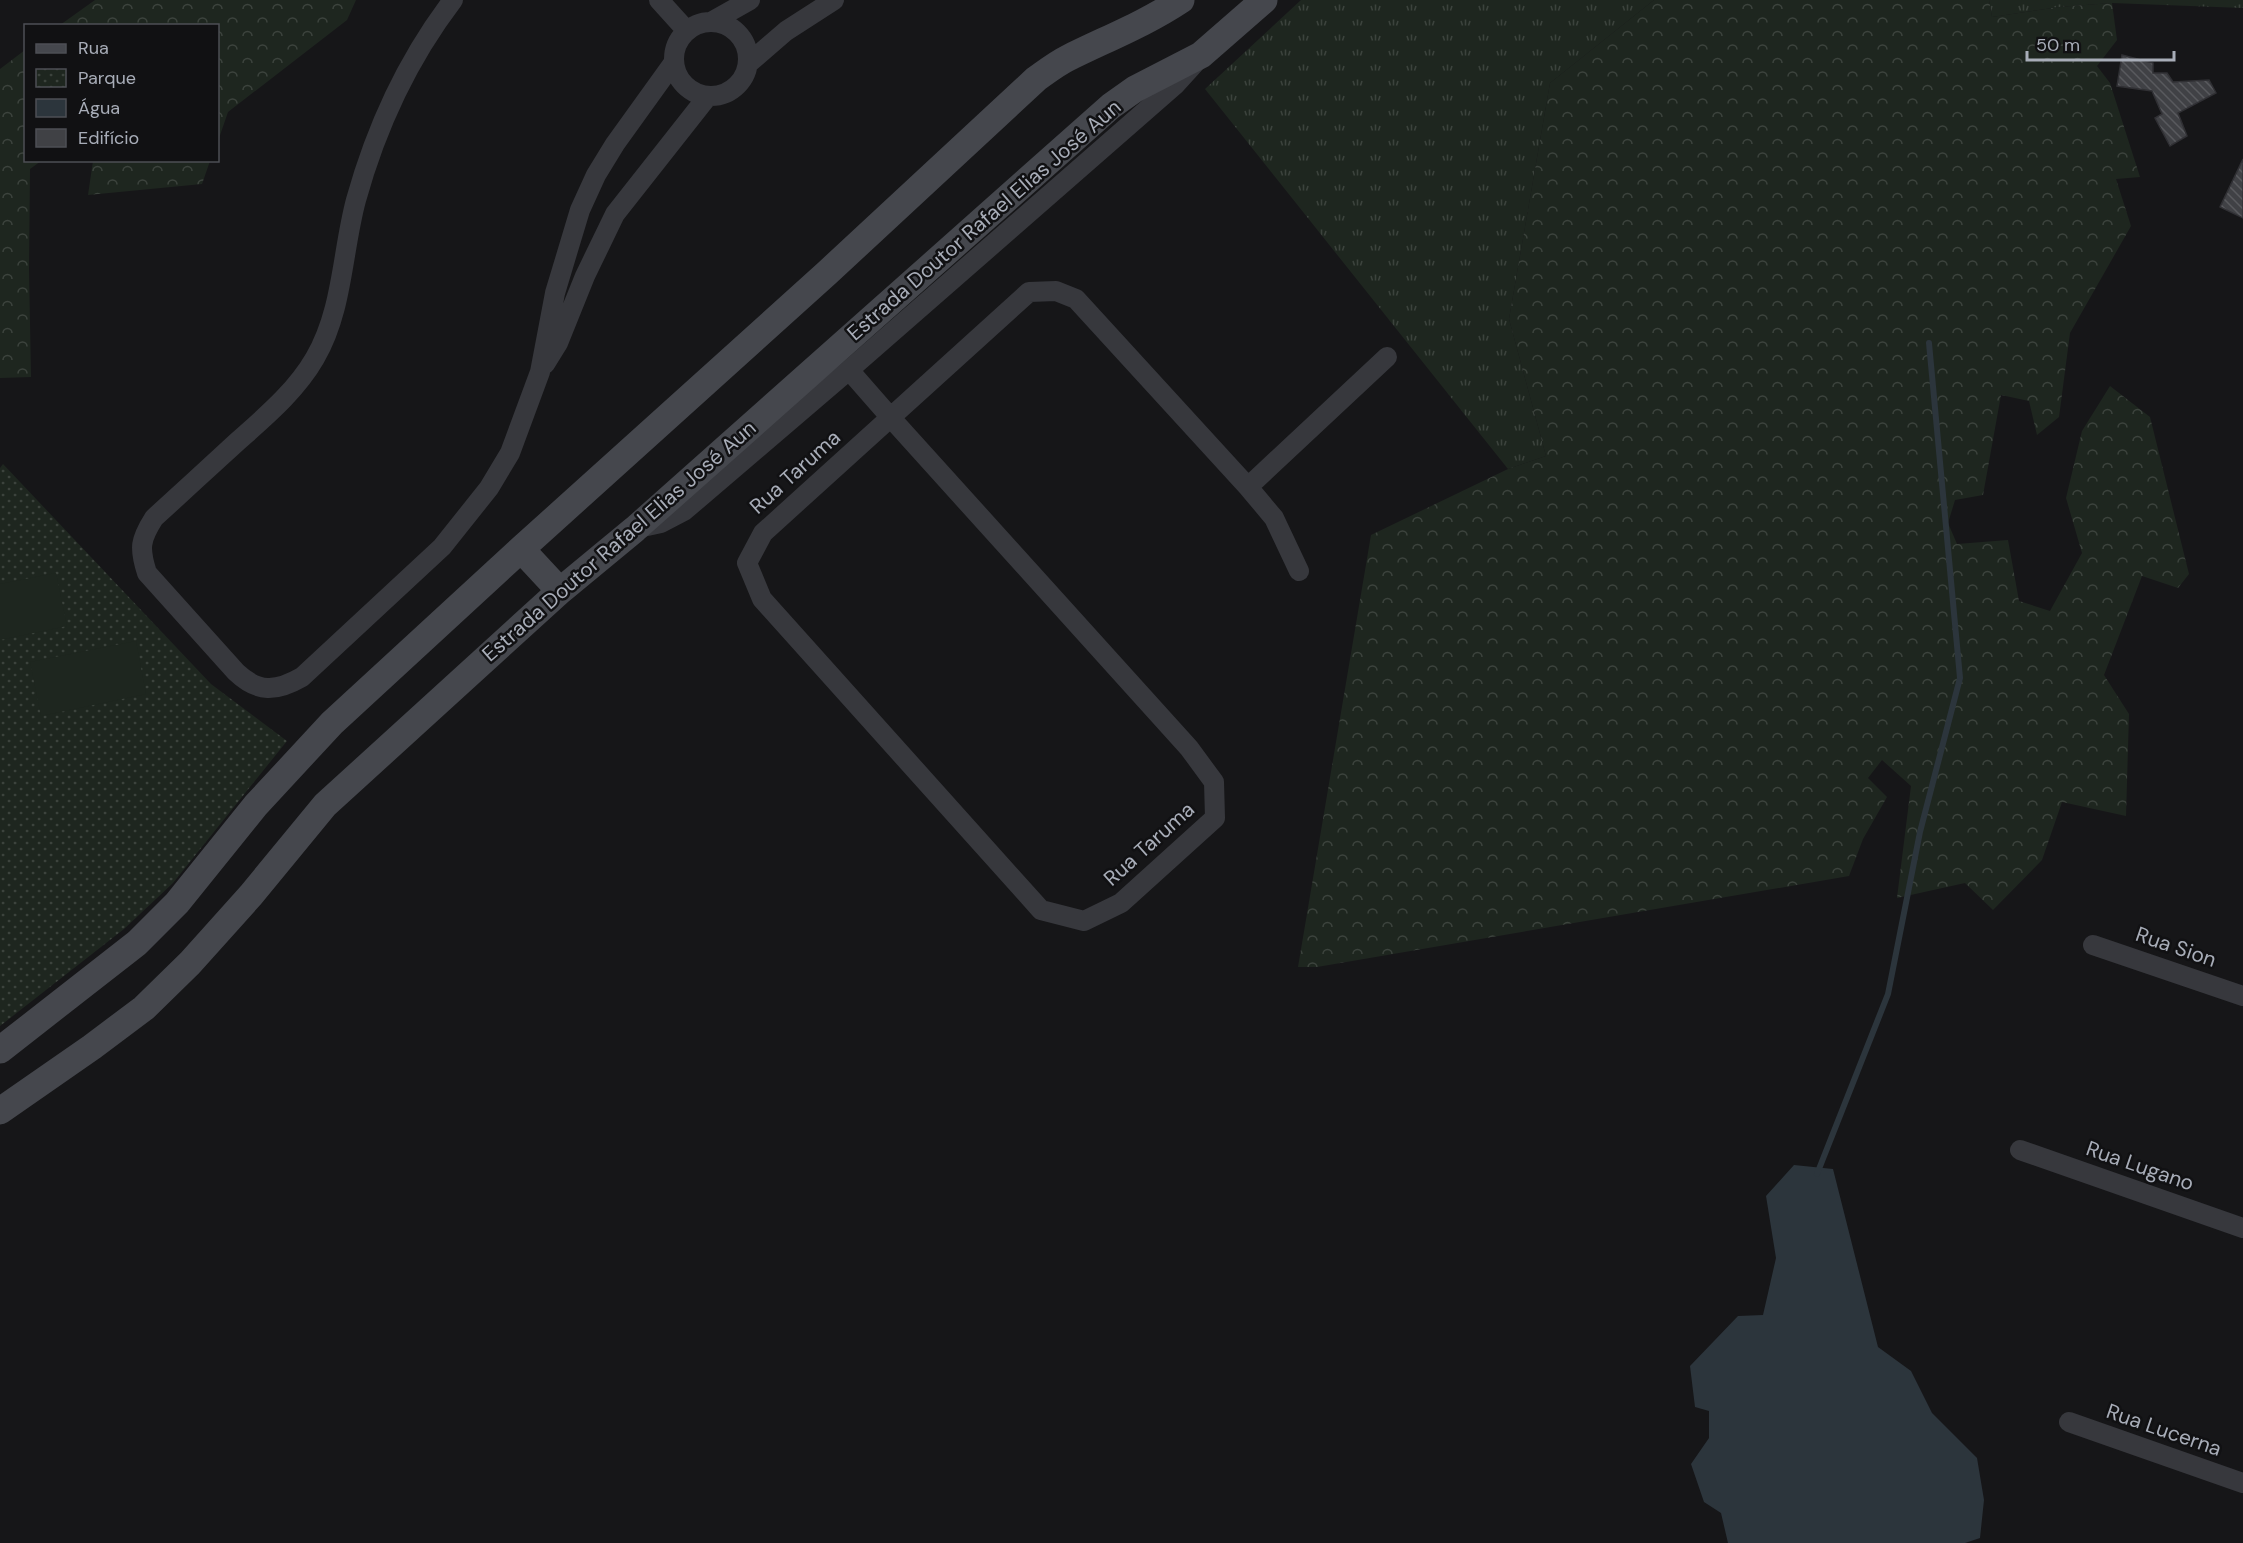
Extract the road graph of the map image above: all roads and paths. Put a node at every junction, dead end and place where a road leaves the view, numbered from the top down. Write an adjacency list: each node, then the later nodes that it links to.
1 (453, 0): 15 (street)
2 (659, 0): 8 (street)
3 (750, 0): 7 (street)
4 (834, 0): 11 (street)
5 (1181, 0): 19 (main road)
6 (1264, 0): 9 (main road, Estrada Doutor Rafael Elias José Aun)
7 (711, 22): 8 (street); 11 (street)
8 (687, 31): 10 (street)
9 (1201, 55): 14 (street); 18 (main road, Estrada Doutor Rafael Elias José Aun)
10 (674, 62): 12 (street); 15 (street)
11 (749, 63): 12 (street)
12 (708, 96): 15 (street)
13 (1387, 357): 17 (street)
14 (849, 370): 16 (street); 18 (street)
15 (540, 372)
16 (891, 418): 16 (street, Rua Taruma); 17 (street, Rua Taruma)
17 (1248, 487): 20 (street, Rua Taruma)
18 (635, 529): 21 (main road, Estrada Doutor Rafael Elias José Aun)
19 (521, 549): 21 (main road); 24 (main road)
20 (1299, 571)
21 (560, 591): 25 (main road, Estrada Doutor Rafael Elias José Aun)
22 (2093, 945): 23 (street, Rua Sion)
23 (2243, 996)
24 (0, 1050)
25 (0, 1111)
26 (2020, 1150): 27 (street, Rua Lugano)
27 (2243, 1228)
28 (2070, 1422): 29 (street, Rua Lucerna)
29 (2243, 1483)

